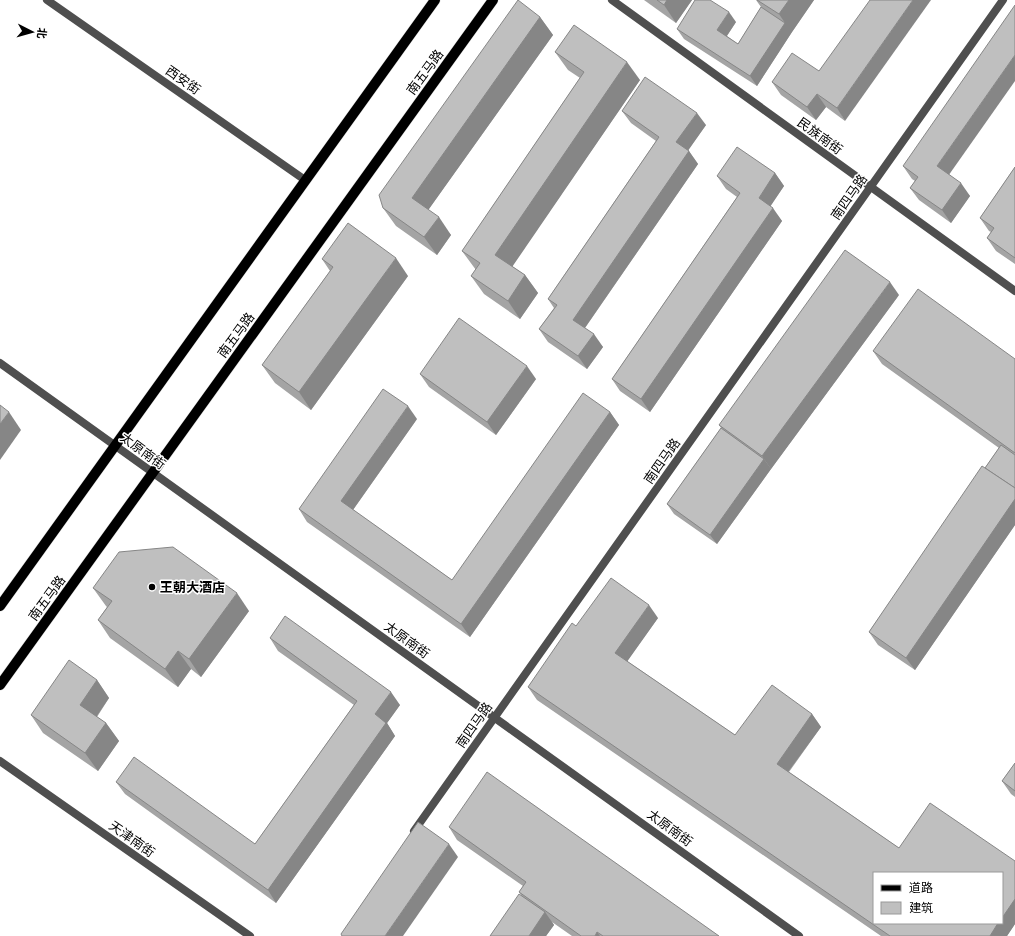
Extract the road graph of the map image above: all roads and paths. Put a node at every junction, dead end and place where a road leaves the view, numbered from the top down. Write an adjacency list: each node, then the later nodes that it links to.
1 (47, 0): 6 (street, 西安街)
2 (435, 0): 6 (main road)
3 (493, 0): 11 (main road, 南五马路)
4 (612, 0): 7 (street, 民族南街)
5 (1003, 0): 7 (street, 南四马路)
6 (305, 180): 10 (main road)
7 (871, 187): 8 (street, 民族南街); 14 (street, 南四马路)
8 (1015, 291)
9 (0, 363): 10 (street, 太原南街)
10 (115, 445): 11 (street, 太原南街); 12 (main road)
11 (153, 472): 13 (main road, 南五马路); 14 (street, 太原南街)
12 (0, 606)
13 (0, 685)
14 (495, 718): 16 (street, 南四马路); 18 (street, 太原南街)
15 (0, 761): 17 (street, 天津南街)
16 (408, 840)
17 (250, 936)
18 (799, 936)

